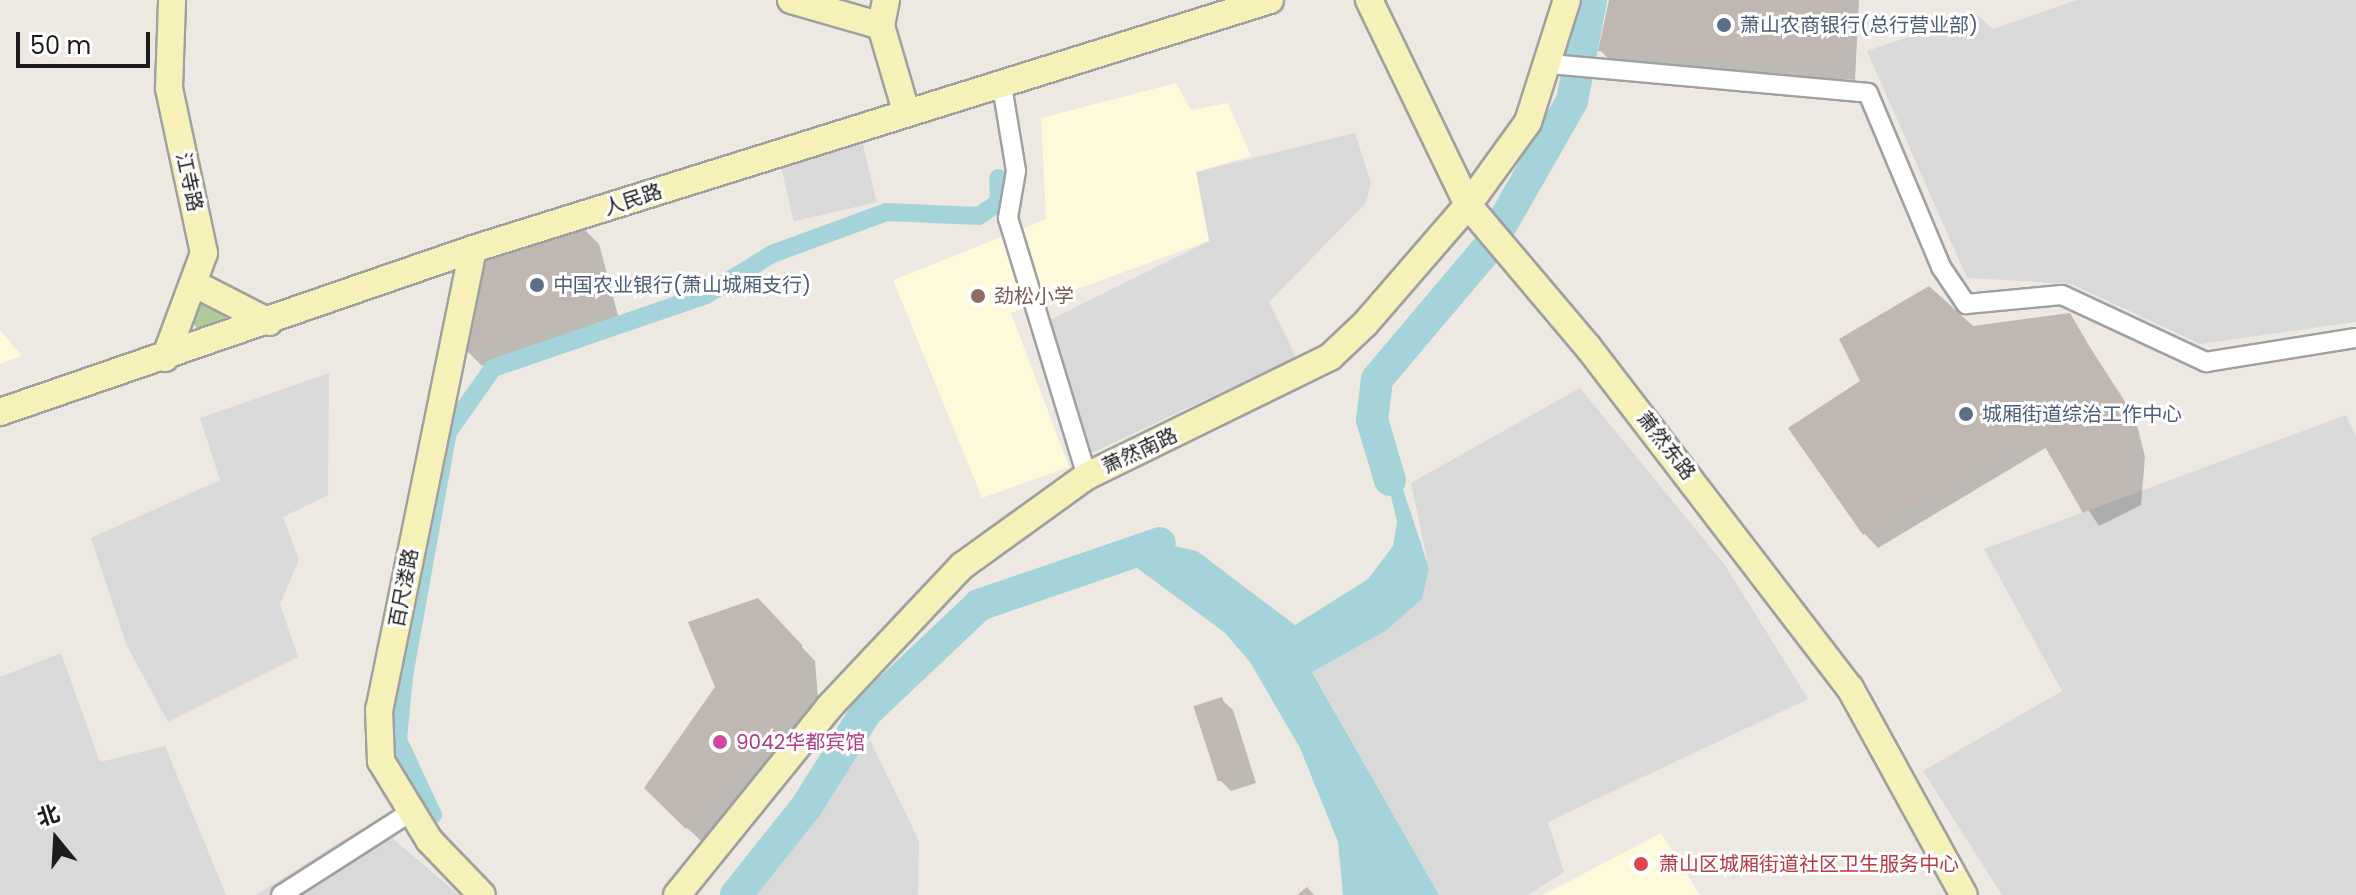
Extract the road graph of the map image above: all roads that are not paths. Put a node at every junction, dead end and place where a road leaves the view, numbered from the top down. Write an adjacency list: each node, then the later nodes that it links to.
1 (172, 0): 13 (street, 江寺路)
2 (791, 0): 7 (street)
3 (886, 0): 7 (street)
4 (1270, 0): 9 (street, 人民路)
5 (1369, 0): 11 (street, 萧然东路)
6 (1567, 0): 8 (street, 萧然南路)
7 (881, 26): 10 (street)
8 (1552, 64): 11 (street, 萧然南路); 15 (street)
9 (1001, 80): 10 (street, 人民路); 18 (street)
10 (906, 111): 12 (street, 人民路)
11 (1468, 205): 18 (street, 萧然南路); 23 (street, 萧然东路)
12 (473, 249): 14 (street, 人民路); 19 (street, 百尺溇路)
13 (197, 285): 14 (street); 16 (street, 江寺路)
14 (269, 322): 16 (street, 人民路)
15 (2356, 338)
16 (165, 358): 17 (street, 人民路)
17 (0, 412)
18 (1087, 476): 22 (street, 萧然南路)
19 (411, 812): 20 (street); 21 (street, 百尺溇路)
20 (281, 895)
21 (482, 895)
22 (677, 895)
23 (1964, 895)

